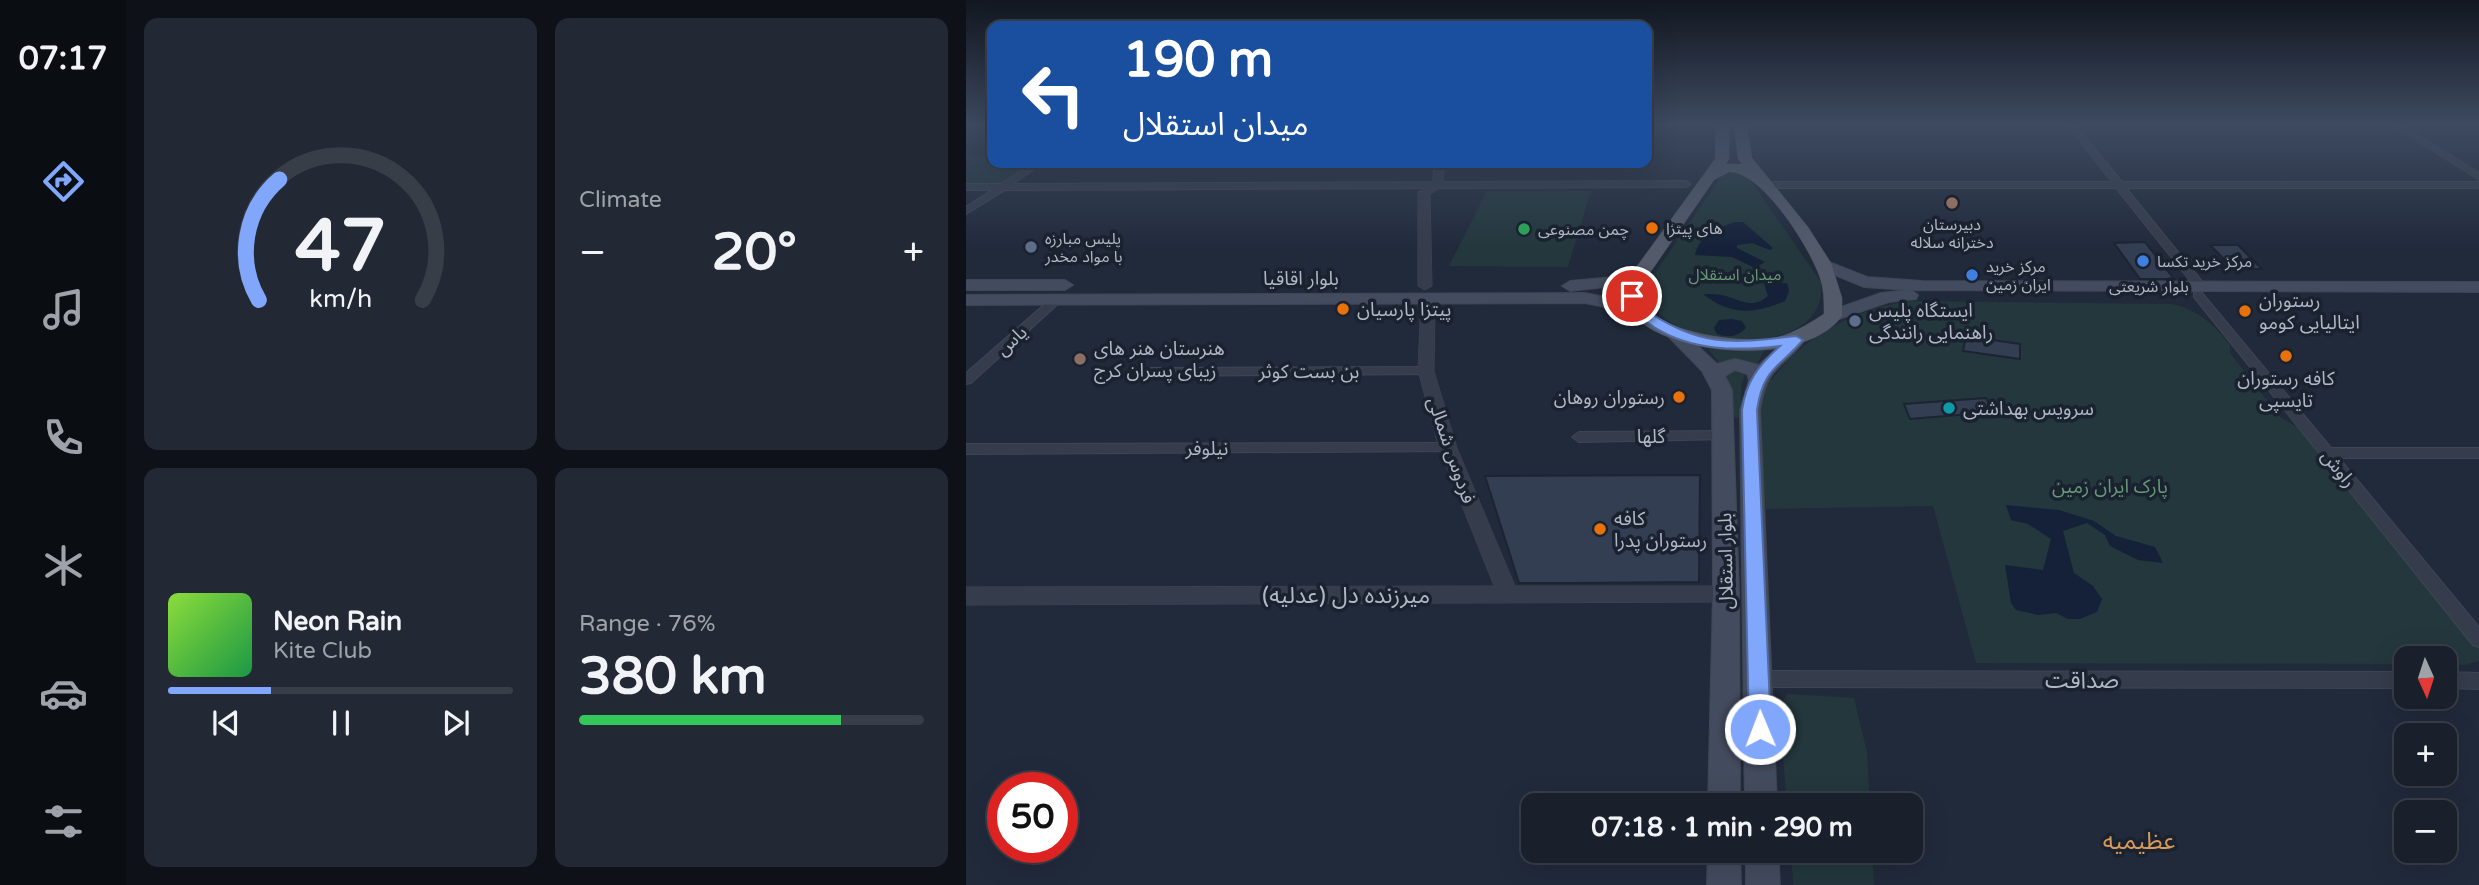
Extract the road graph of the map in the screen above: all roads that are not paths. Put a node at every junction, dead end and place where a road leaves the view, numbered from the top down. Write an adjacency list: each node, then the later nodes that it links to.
1 (1719, 166): 7 (main road)
2 (1752, 166): 9 (main road)
3 (2104, 166): 11 (street, راوش)
4 (2462, 166): 8 (street)
5 (1032, 168): 15 (street)
6 (1439, 168): 13 (street)
7 (1713, 176): 9 (main road); 18 (main road)
8 (2479, 177)
9 (1763, 179): 11 (street); 17 (main road)
10 (1686, 184): 13 (street)
11 (2119, 185): 12 (street); 22 (street, راوش)
12 (2479, 185)
13 (1437, 186): 15 (street); 23 (street, فردوس شمالی)
14 (966, 187): 15 (street)
15 (1003, 187): 16 (street)
16 (966, 211)
17 (1824, 265): 19 (main road, بلوار شریعتی); 29 (main road)
18 (1636, 280): 23 (main road, بلوار اقاقیا); 28 (main road)
19 (1864, 282): 22 (main road, بلوار شریعتی); 25 (main road)
20 (966, 285): 23 (main road, بلوار اقاقیا)
21 (2479, 287): 22 (main road, بلوار شریعتی)
22 (2199, 291): 24 (main road, بلوار شریعتی); 25 (main road, بلوار شریعتی); 41 (street, راوش)
23 (1427, 292): 27 (main road, بلوار اقاقیا); 28 (main road, بلوار اقاقیا); 32 (street, فردوس شمالی)
24 (2479, 296)
25 (1887, 297): 29 (main road, بلوار شریعتی)
26 (966, 300): 27 (main road, بلوار اقاقیا)
27 (1056, 300): 36 (street, یاس)
28 (1635, 308): 30 (main road)
29 (1833, 316): 31 (main road)
30 (1676, 335): 31 (main road); 34 (main road)
31 (1796, 340): 35 (main road, بلوار استقلال)
32 (1426, 371): 33 (street, بن بست کوثر); 39 (street, فردوس شمالی)
33 (1149, 372)
34 (1716, 374): 35 (main road); 37 (main road, بلوار استقلال)
35 (1758, 379): 47 (main road, بلوار استقلال)
36 (966, 380)
37 (1724, 436): 38 (street, گلها); 44 (main road, بلوار استقلال)
38 (1579, 437)
39 (1448, 448): 40 (street, نیلوفر); 43 (street, فردوس شمالی)
40 (966, 449)
41 (2327, 453): 42 (street); 46 (street, راوش)
42 (2479, 453)
43 (1508, 594): 44 (street, میرزنده دل (عدلیه)); 45 (street, میرزنده دل (عدلیه))
44 (1726, 594): 51 (main road, بلوار استقلال)
45 (966, 596)
46 (2479, 640)
47 (1759, 678): 48 (street, صداقت); 52 (main road, بلوار استقلال)
48 (2394, 680)
49 (2457, 680): 50 (street)
50 (2479, 681)
51 (1724, 793)
52 (1762, 793)
53 (1724, 863): 55 (main road)
54 (1762, 863): 56 (main road)
55 (1724, 885)
56 (1763, 885)

